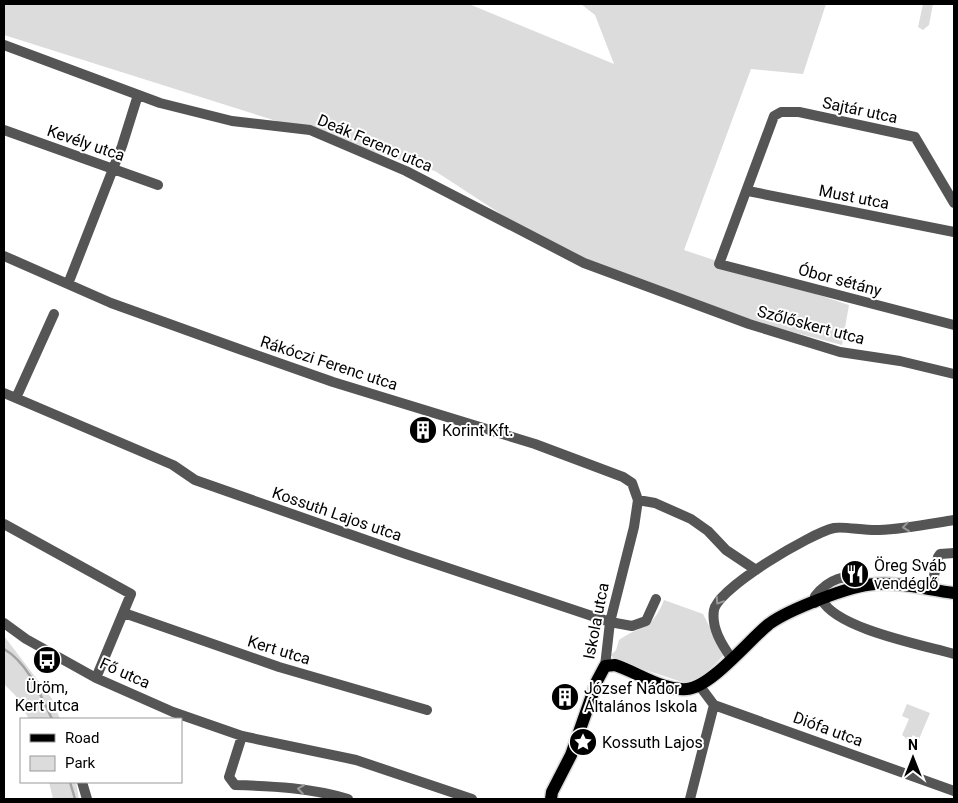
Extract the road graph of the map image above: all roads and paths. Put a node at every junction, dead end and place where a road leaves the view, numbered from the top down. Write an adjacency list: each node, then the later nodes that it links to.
1 (4, 45): 2 (street, Deák Ferenc utca)
2 (138, 95): 4 (street); 11 (street, Deák Ferenc utca)
3 (4, 130): 4 (street, Kevély utca)
4 (113, 168): 5 (street, Kevély utca); 10 (street)
5 (158, 185)
6 (748, 191): 7 (street, Sajtár utca); 8 (street, Must utca); 13 (street, Óbor sétány)
7 (954, 203)
8 (954, 232)
9 (4, 256): 10 (street, Rákóczi Ferenc utca)
10 (68, 284): 17 (street, Rákóczi Ferenc utca)
11 (720, 313): 14 (street, Szőlőskert utca)
12 (54, 314): 16 (street)
13 (954, 325)
14 (954, 374)
15 (4, 393): 16 (street, Kossuth Lajos utca)
16 (16, 398): 27 (street, Kossuth Lajos utca)
17 (638, 500): 21 (street); 27 (street, Iskola utca)
18 (954, 520): 21 (street, one-way to 21)
19 (4, 524): 26 (street)
20 (954, 553): 22 (street)
21 (756, 570): 30 (street, one-way to 30)
22 (931, 590): 23 (main road); 25 (main road)
23 (954, 593)
24 (656, 599): 27 (street, Kossuth Lajos utca)
25 (818, 601): 29 (street); 30 (main road)
26 (124, 613): 32 (street); 35 (street, Kert utca)
27 (610, 622): 31 (street, Iskola utca)
28 (4, 623): 32 (street, Fő utca)
29 (954, 654)
30 (732, 658): 33 (main road)
31 (605, 666): 33 (main road); 42 (main road, Iskola utca)
32 (96, 678): 36 (street, Fő utca)
33 (699, 685): 34 (street)
34 (714, 705): 38 (street, Diófa utca); 43 (street)
35 (427, 710)
36 (242, 736): 40 (street, one-way to 36); 41 (street, Fő utca)
37 (82, 783): 39 (street)
38 (954, 791)
39 (87, 799)
40 (348, 799)
41 (472, 799)
42 (551, 799)
43 (690, 799)

